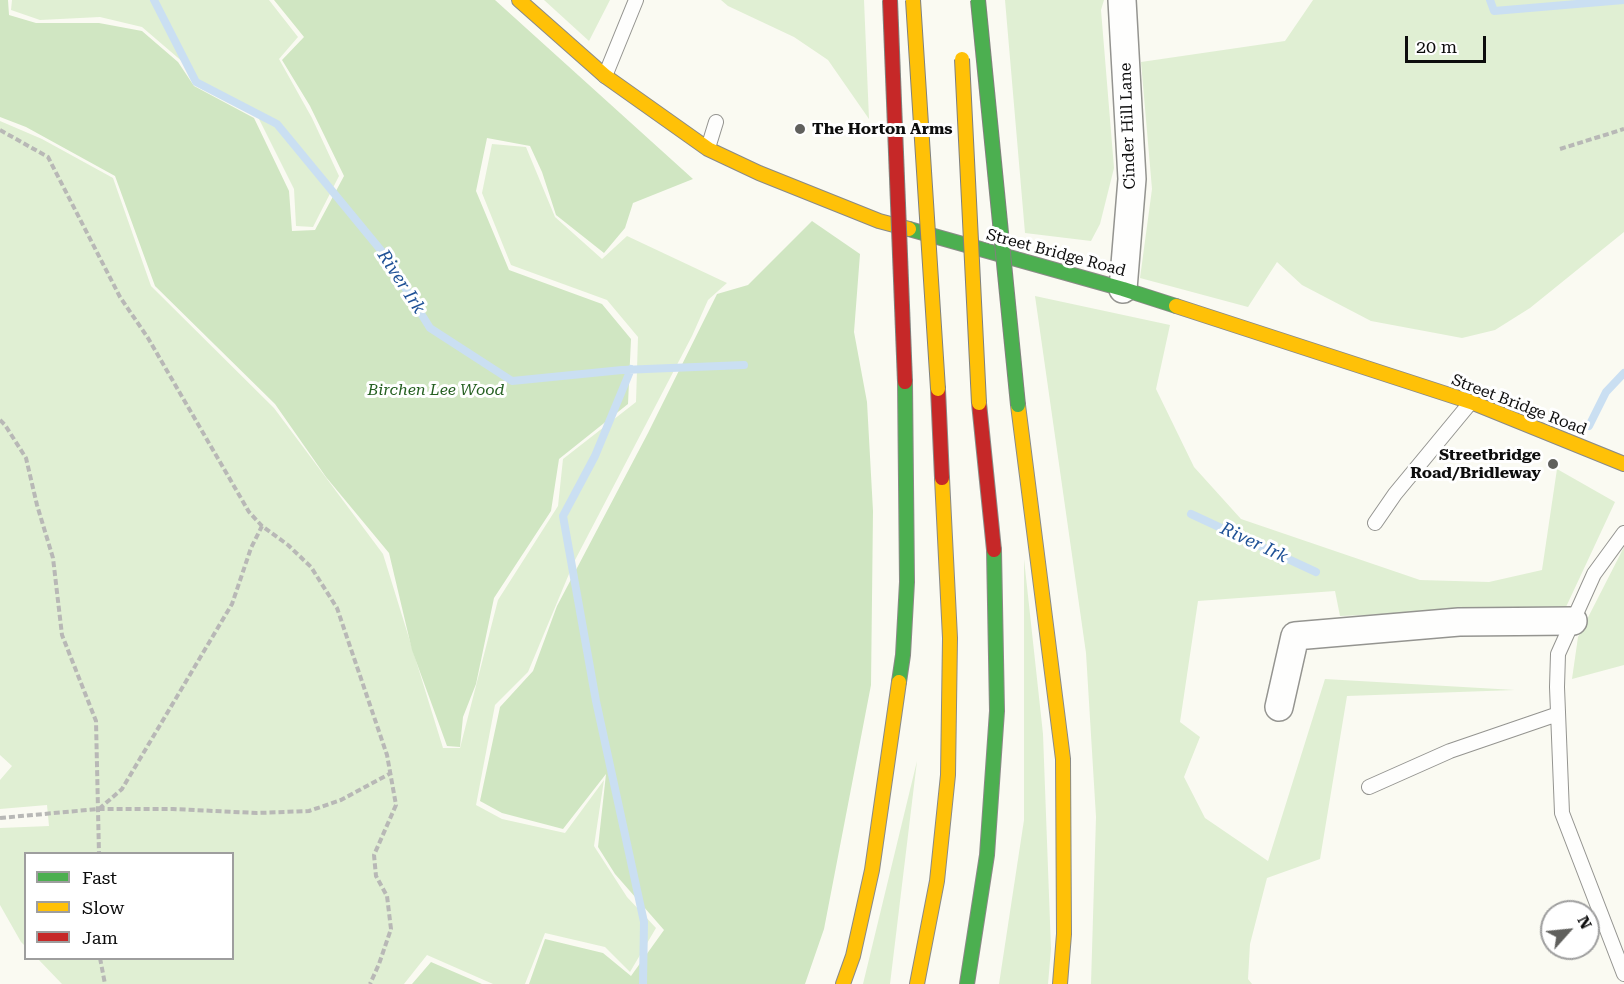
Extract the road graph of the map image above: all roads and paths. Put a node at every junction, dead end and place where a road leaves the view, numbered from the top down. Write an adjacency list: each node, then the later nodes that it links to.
1 (519, 0): 8 (main road, Street Bridge Road)
2 (636, 0): 8 (lane)
3 (890, 0): 33 (main road, bridge)
4 (913, 0): 34 (main road, bridge)
5 (978, 0): 36 (main road, bridge)
6 (1122, 0): 14 (street, Cinder Hill Lane)
7 (962, 47): 35 (main road, bridge)
8 (605, 76): 12 (main road, Street Bridge Road)
9 (716, 122): 12 (lane)
10 (1624, 129): 13 (path)
11 (0, 130): 19 (path)
12 (708, 148): 14 (main road, Street Bridge Road)
13 (1560, 149)
14 (1123, 289): 15 (main road, Street Bridge Road)
15 (1471, 402): 17 (main road, Street Bridge Road); 18 (lane)
16 (0, 420): 26 (path)
17 (1624, 464)
18 (1375, 523)
19 (262, 526): 24 (path); 26 (path)
20 (1624, 533): 21 (lane)
21 (1573, 621): 22 (street); 23 (lane)
22 (1279, 707)
23 (1558, 714): 25 (lane); 30 (lane)
24 (392, 773): 26 (path); 32 (path)
25 (1369, 787)
26 (98, 809): 27 (path); 28 (path)
27 (0, 818)
28 (99, 852)
29 (100, 960): 31 (path)
30 (1624, 974)
31 (105, 984)
32 (370, 984)
33 (843, 984)
34 (917, 984)
35 (967, 984)
36 (1060, 984)

